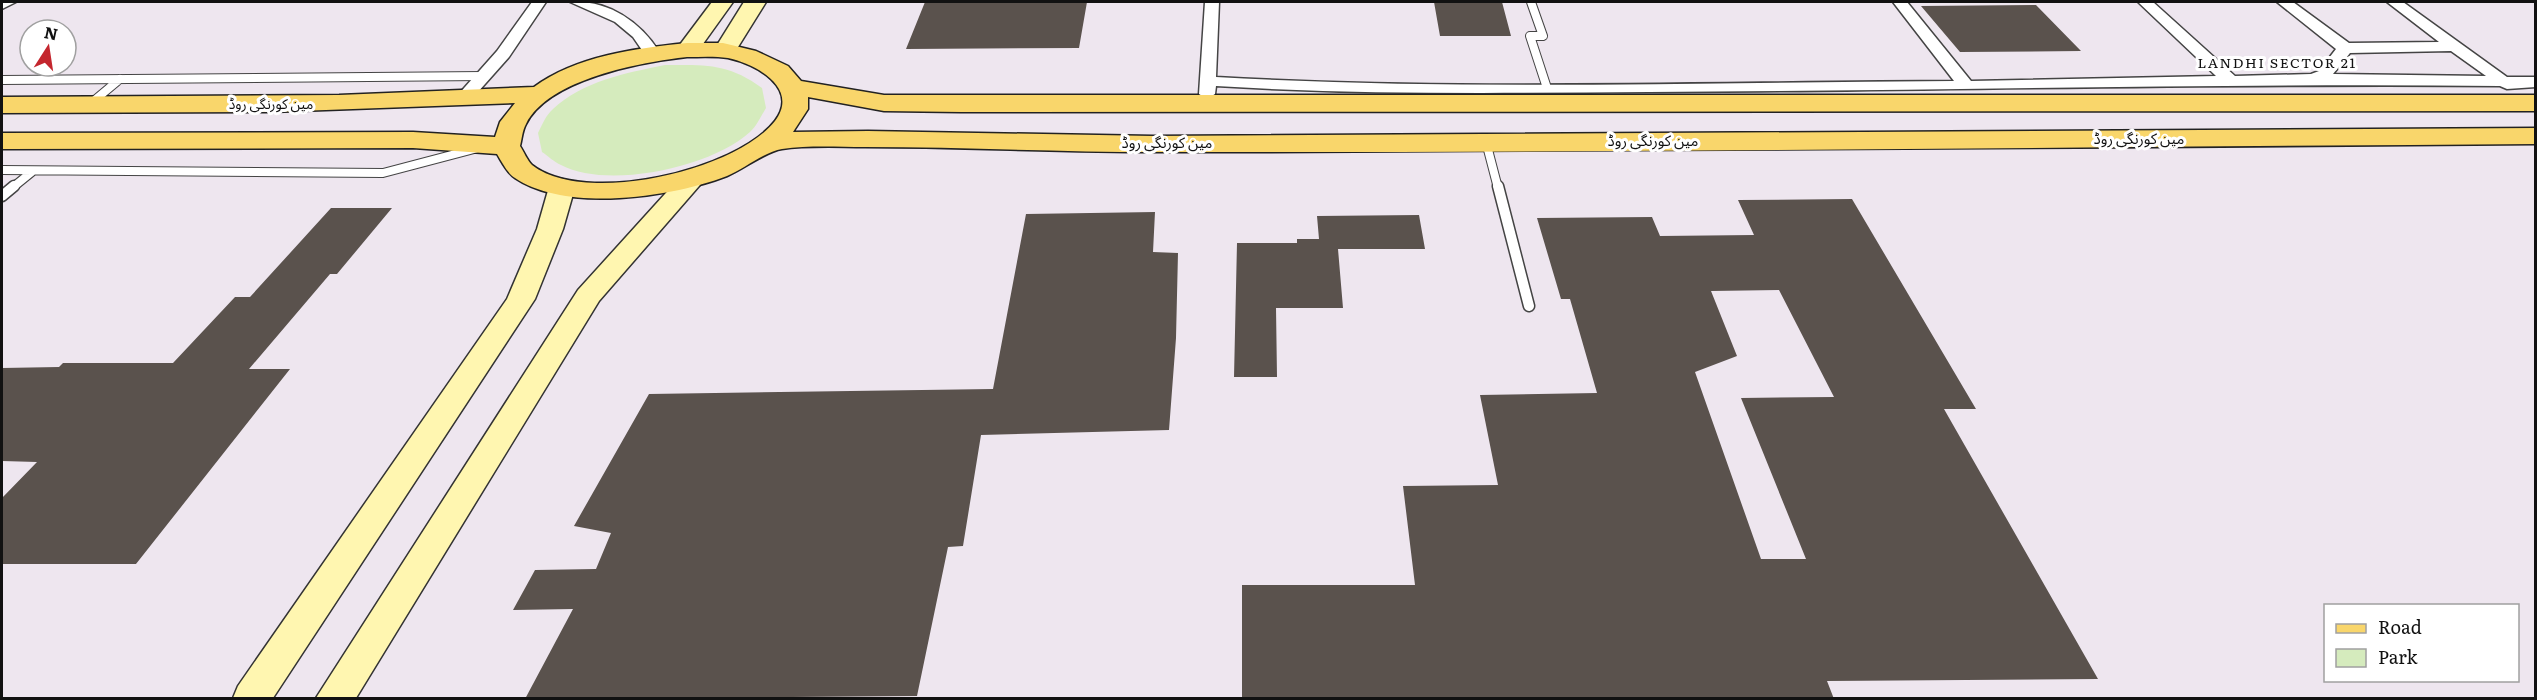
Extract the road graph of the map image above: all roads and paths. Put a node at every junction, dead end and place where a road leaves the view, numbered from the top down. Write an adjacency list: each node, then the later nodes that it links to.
1 (9, 2): 12 (street)
2 (538, 2): 18 (street)
3 (577, 2): 17 (street)
4 (722, 2): 15 (main road)
5 (755, 2): 16 (main road)
6 (1212, 2): 27 (street)
7 (1531, 2): 26 (lane)
8 (1900, 2): 24 (street)
9 (2145, 2): 22 (street)
10 (2284, 2): 14 (street)
11 (2394, 2): 13 (street)
12 (2, 5)
13 (2456, 46): 14 (street); 23 (street)
14 (2345, 48): 20 (street)
15 (687, 50): 16 (main road); 17 (main road)
16 (725, 50): 25 (main road)
17 (652, 53): 28 (main road)
18 (484, 76): 19 (lane); 30 (street)
19 (120, 79): 21 (lane); 32 (lane)
20 (2313, 79): 22 (street); 23 (street)
21 (2, 80)
22 (2231, 81): 24 (street)
23 (2505, 82): 29 (street)
24 (1966, 86): 26 (street)
25 (794, 87): 27 (main road); 35 (main road)
26 (1547, 88): 27 (street)
27 (1207, 93): 29 (main road)
28 (541, 94): 30 (main road, مین کورنگی روڈ); 37 (main road)
29 (2535, 96)
30 (464, 99): 32 (main road, مین کورنگی روڈ)
31 (2, 105): 32 (main road, مین کورنگی روڈ)
32 (89, 105)
33 (2535, 136): 36 (main road, مین کورنگی روڈ)
34 (2, 141): 37 (main road)
35 (770, 141): 36 (main road, مین کورنگی روڈ); 40 (main road)
36 (1485, 142): 43 (lane)
37 (497, 145): 39 (lane); 41 (main road)
38 (2, 170): 39 (lane)
39 (33, 171): 42 (lane)
40 (693, 178): 41 (main road); 45 (main road)
41 (562, 187): 44 (main road)
42 (2, 196)
43 (1529, 306)
44 (252, 699)
45 (335, 699)

